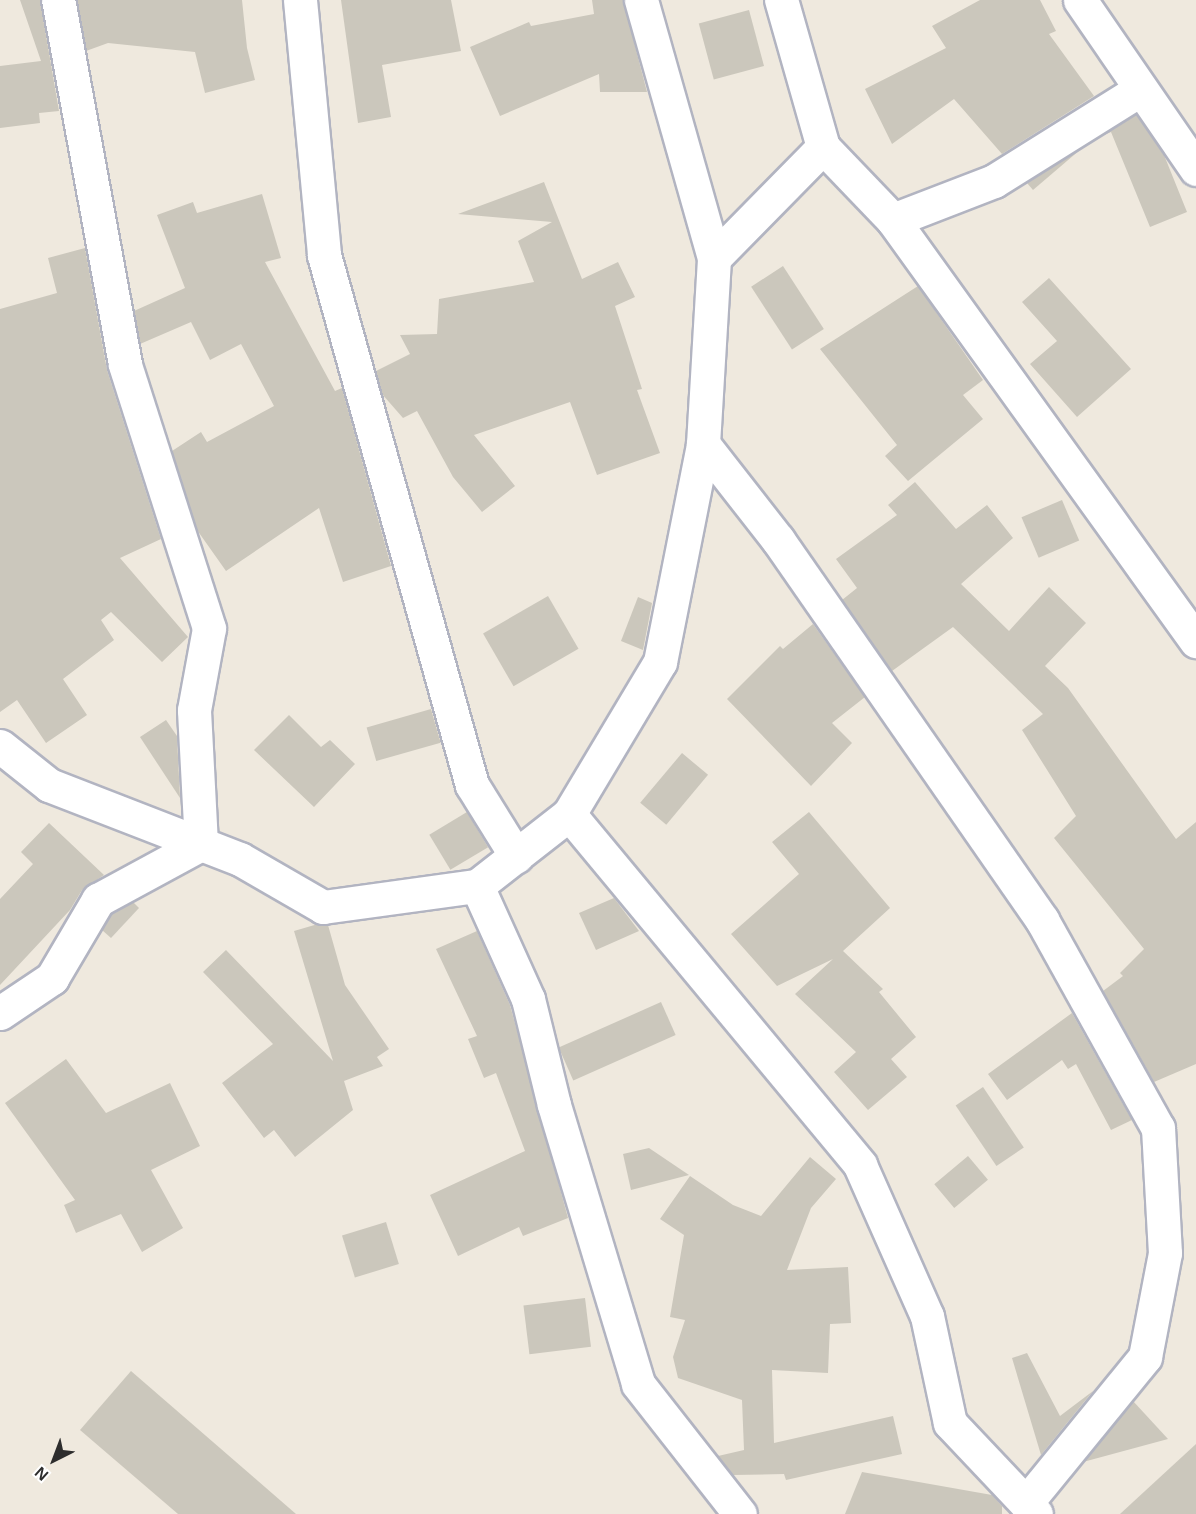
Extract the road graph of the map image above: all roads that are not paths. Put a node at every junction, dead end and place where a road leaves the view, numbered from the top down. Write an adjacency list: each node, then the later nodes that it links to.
1 (58, 0): 15 (street)
2 (300, 0): 16 (street)
3 (641, 0): 10 (street)
4 (780, 0): 7 (street)
5 (1080, 0): 6 (street)
6 (1141, 89): 8 (street); 9 (street)
7 (823, 147): 9 (street); 10 (street)
8 (1196, 169)
9 (893, 220): 12 (street)
10 (714, 258): 11 (street)
11 (703, 444): 14 (street); 19 (street)
12 (1196, 641)
13 (0, 746): 15 (street)
14 (569, 814): 16 (street); 19 (street)
15 (201, 844): 17 (street); 18 (street)
16 (516, 856): 17 (street)
17 (477, 886): 20 (street)
18 (0, 1013)
19 (1031, 1509)
20 (740, 1514)

